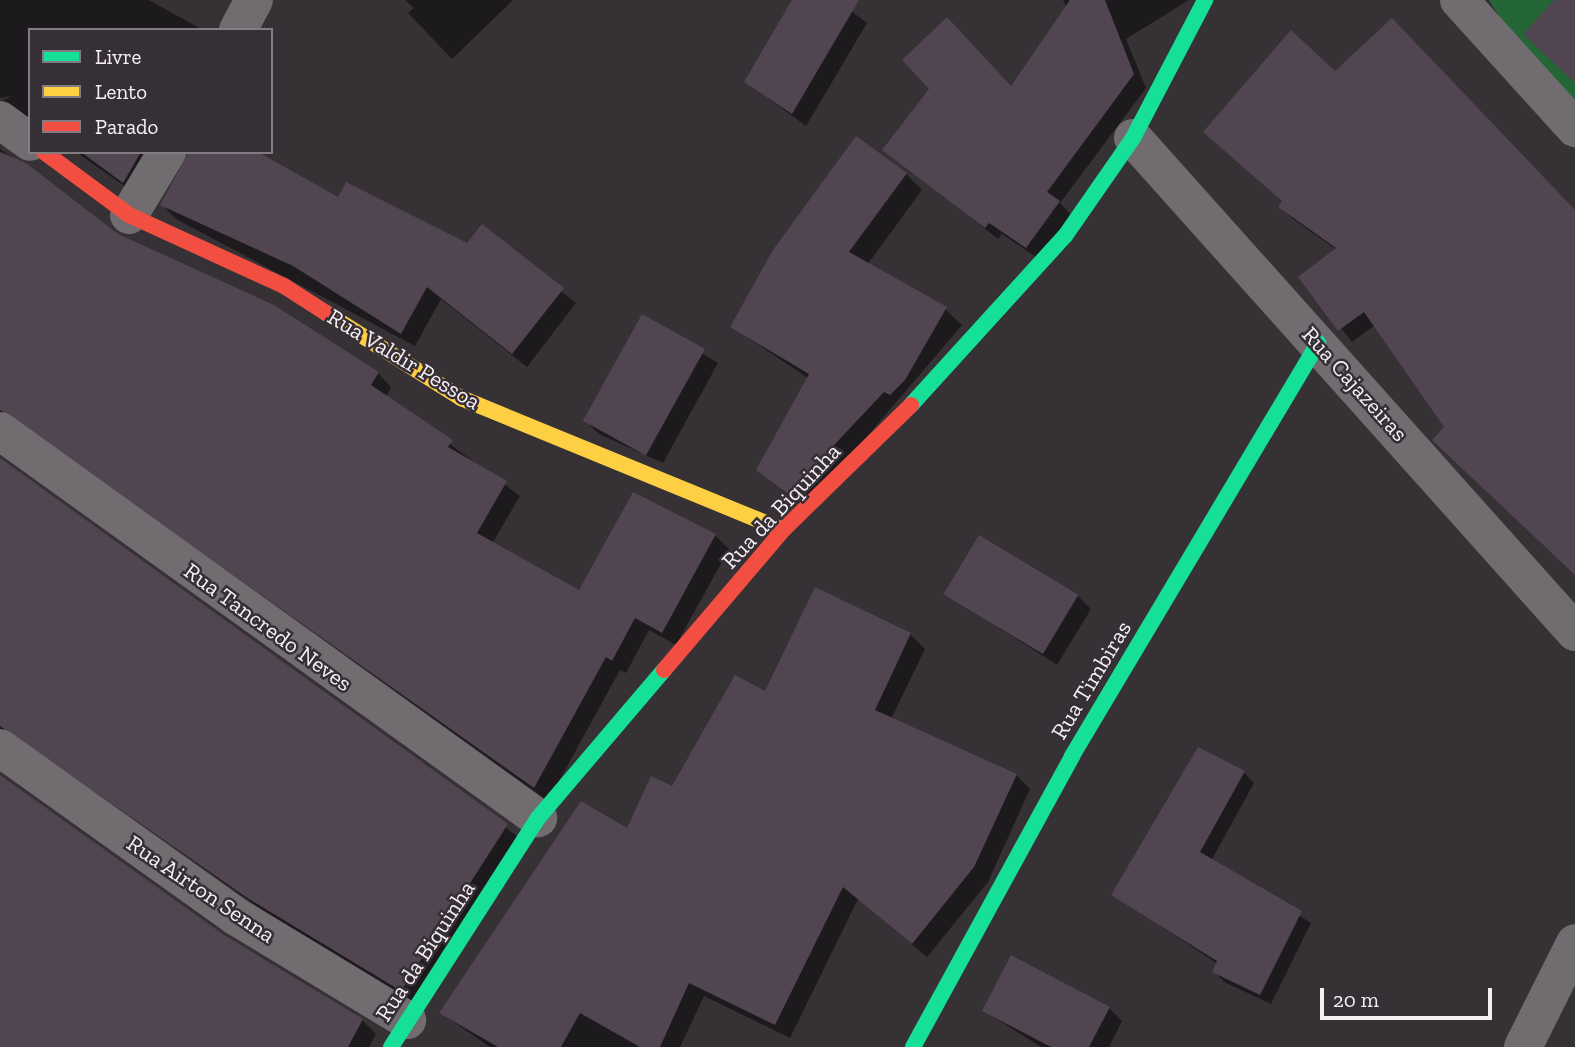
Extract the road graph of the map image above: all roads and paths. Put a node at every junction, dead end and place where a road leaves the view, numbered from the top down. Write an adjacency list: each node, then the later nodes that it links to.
1 (254, 0): 4 (street)
2 (1205, 0): 7 (street, Rua da Biquinha)
3 (1459, 0): 6 (street)
4 (239, 28)
5 (0, 120): 8 (street)
6 (1575, 128)
7 (1133, 138): 12 (street, Rua Cajazeiras); 14 (street, Rua da Biquinha)
8 (28, 141)
9 (47, 154): 11 (street, Rua Valdir Pessoa)
10 (166, 154): 11 (street)
11 (129, 215): 14 (street, Rua Valdir Pessoa)
12 (1318, 343): 15 (street, Rua Cajazeiras); 20 (street, Rua Timbiras)
13 (0, 431): 17 (street, Rua Tancredo Neves)
14 (783, 530): 17 (street, Rua da Biquinha)
15 (1575, 632)
16 (0, 748): 19 (street, Rua Airton Senna)
17 (538, 818): 19 (street, Rua da Biquinha)
18 (1575, 943): 21 (street)
19 (399, 1033)
20 (913, 1047)
21 (1523, 1047)

